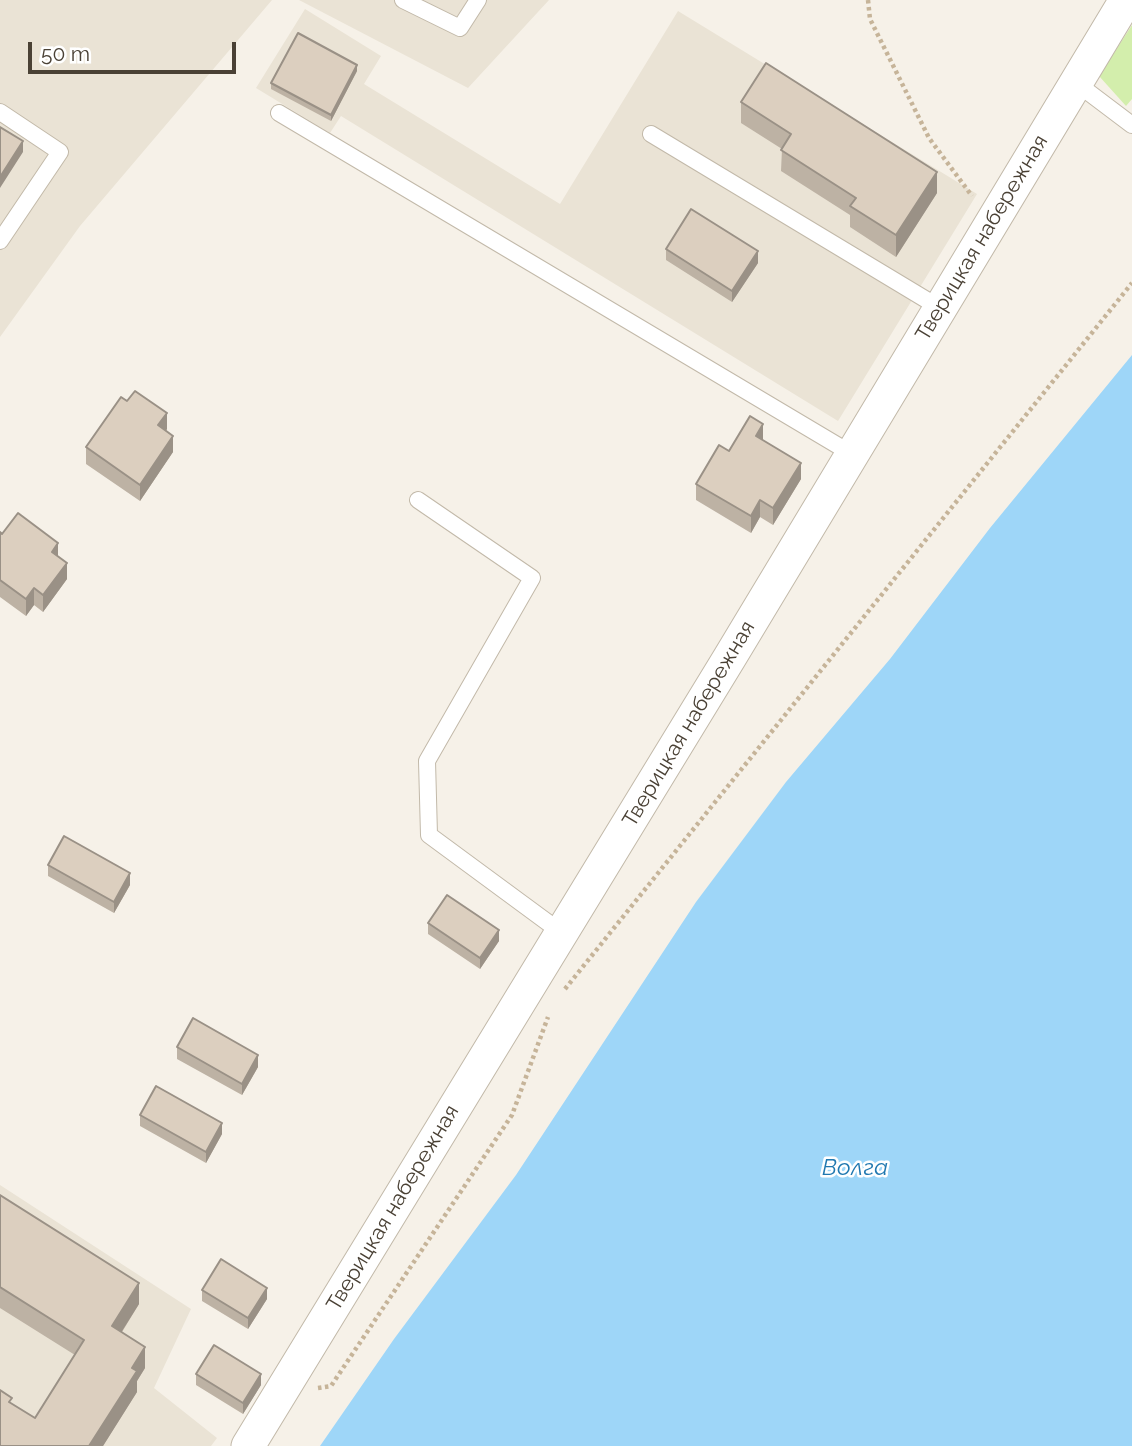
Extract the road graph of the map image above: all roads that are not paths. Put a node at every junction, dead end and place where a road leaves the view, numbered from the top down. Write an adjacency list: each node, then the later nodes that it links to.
1 (403, 0): 2 (lane)
2 (478, 0)
3 (1126, 0): 4 (street, Тверицкая набережная)
4 (1076, 82): 7 (lane); 10 (street, Тверицкая набережная)
5 (0, 112): 9 (lane)
6 (279, 113): 11 (lane)
7 (1132, 125)
8 (651, 134): 10 (lane)
9 (0, 241)
10 (940, 308): 11 (street, Тверицкая набережная)
11 (852, 454): 13 (street, Тверицкая набережная)
12 (418, 500): 13 (lane)
13 (562, 933): 14 (street, Тверицкая набережная)
14 (248, 1446)

